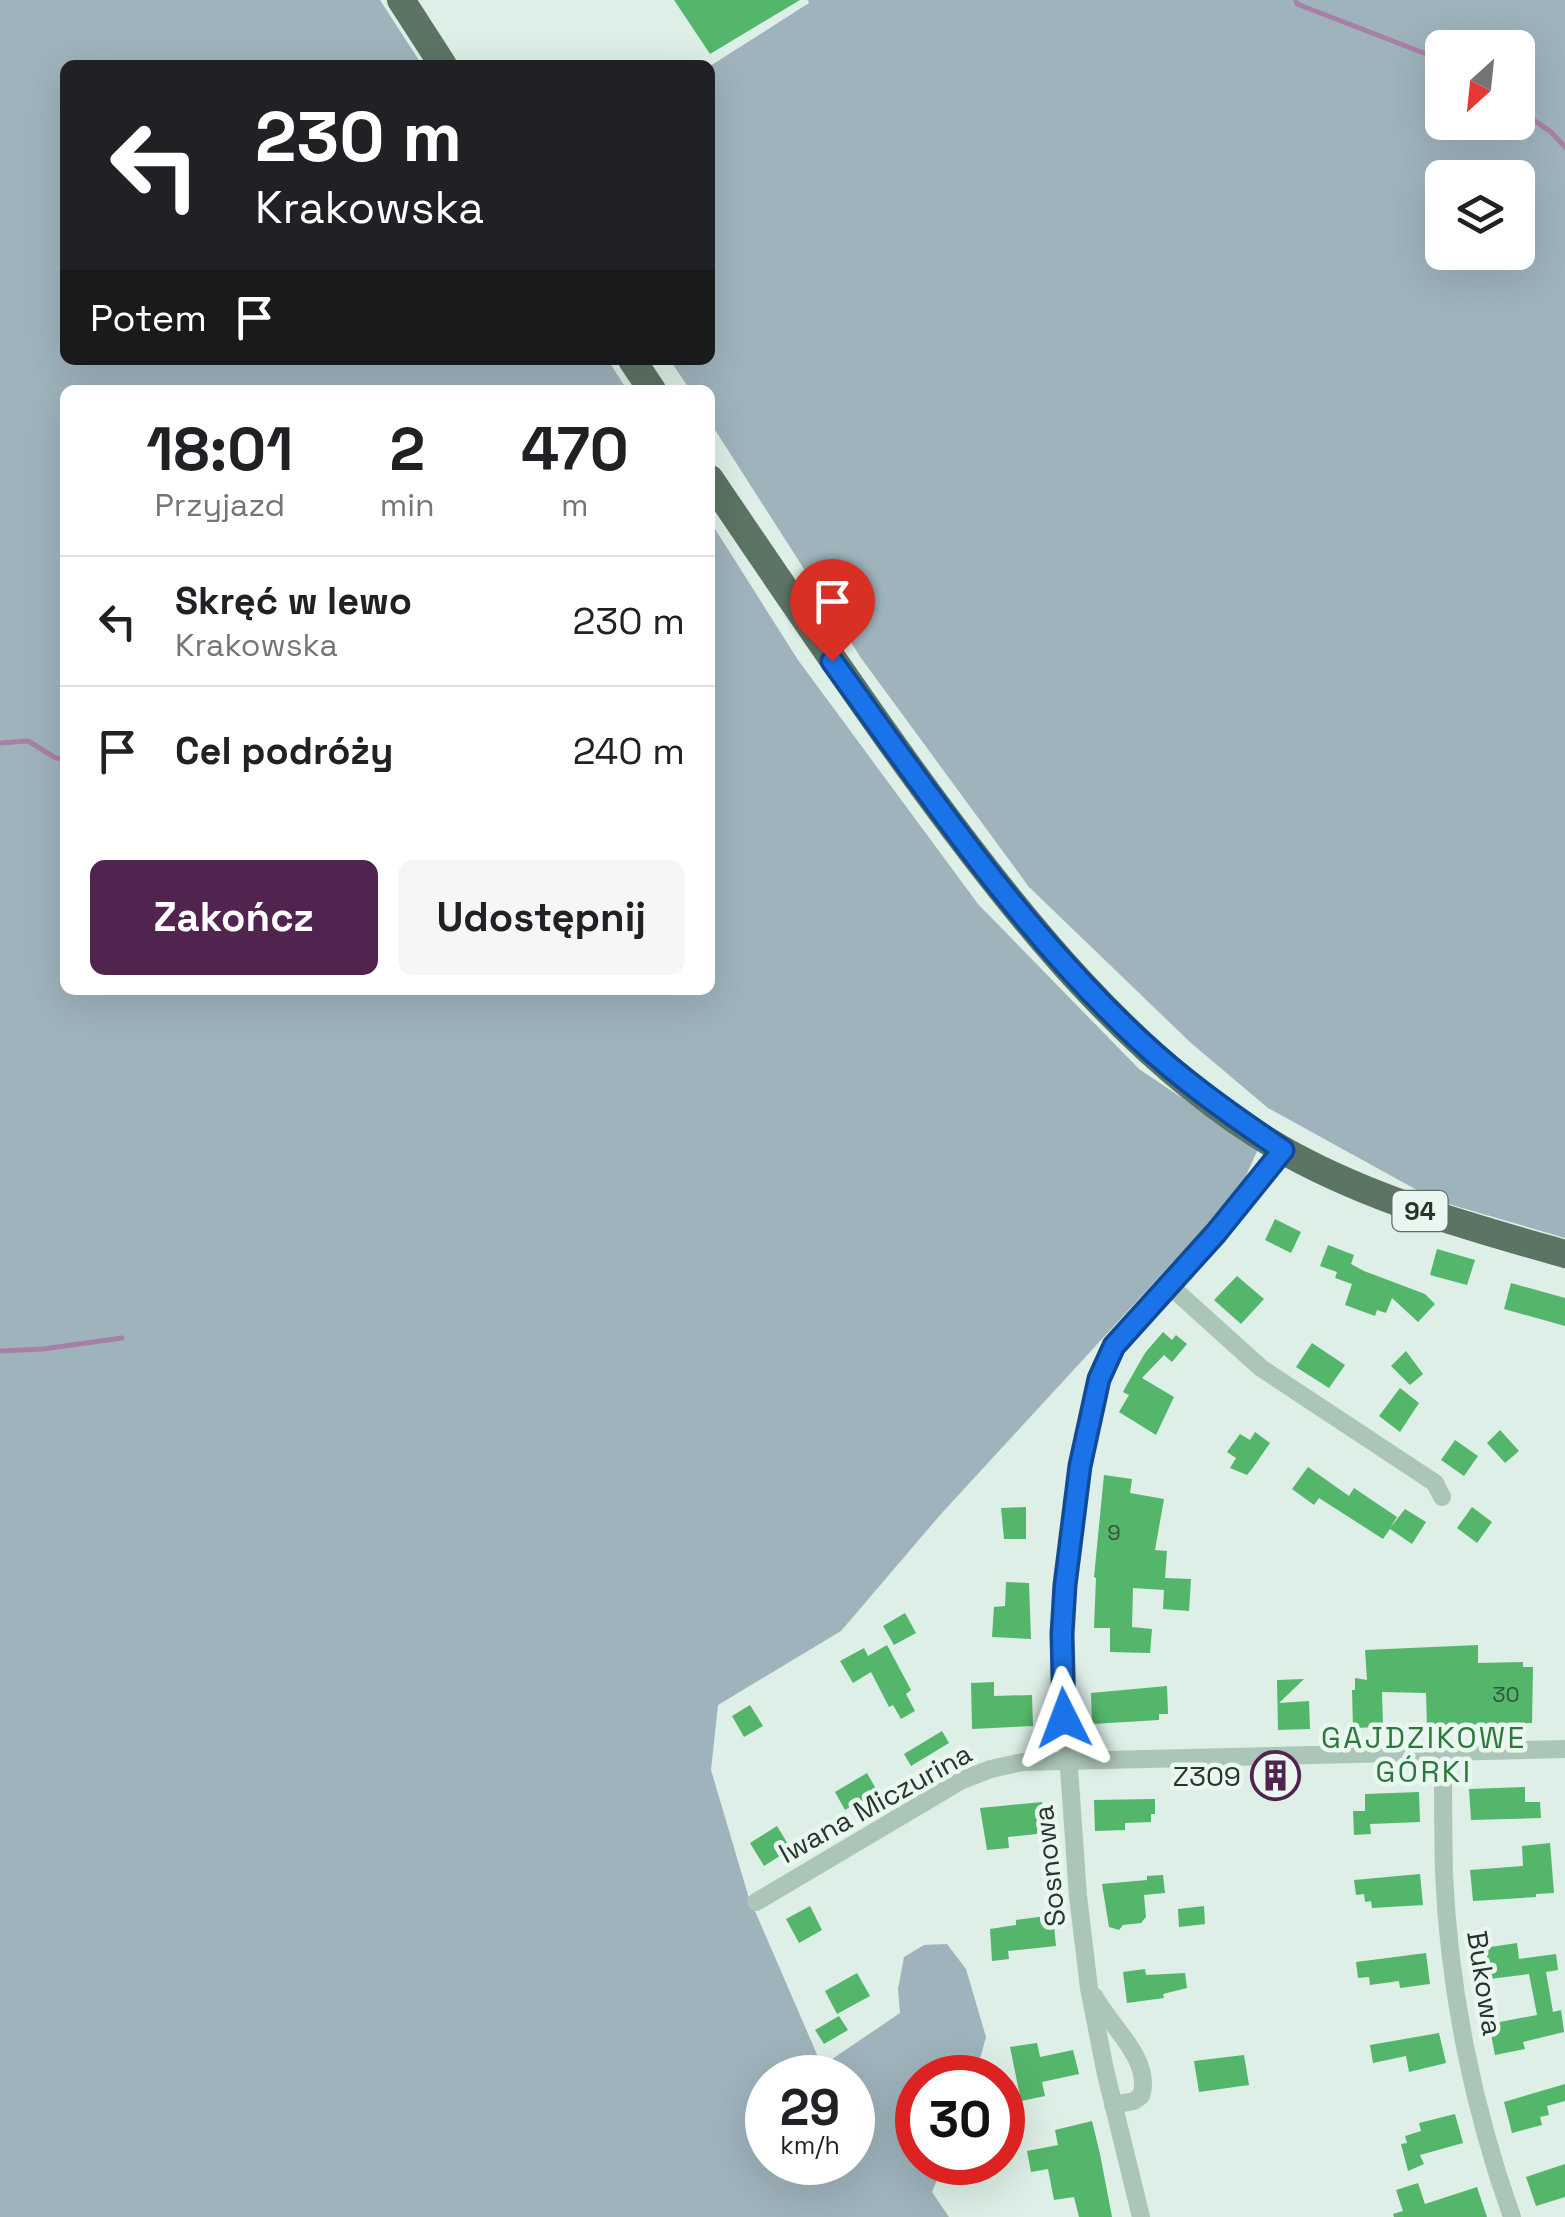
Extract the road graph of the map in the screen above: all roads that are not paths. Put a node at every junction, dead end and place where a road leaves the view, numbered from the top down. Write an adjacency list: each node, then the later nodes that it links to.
1 (401, 0): 2 (main road)
2 (440, 60)
3 (715, 486): 4 (main road, 94)
4 (1283, 1150): 5 (main road, 94); 6 (street, Sosnowa)
5 (1565, 1254)
6 (1169, 1285): 7 (street); 10 (street, Sosnowa)
7 (1442, 1497)
8 (1565, 1749): 9 (street, Iwana Miczurina)
9 (1443, 1751): 10 (street, Iwana Miczurina); 15 (street, Bukowa)
10 (1066, 1760): 11 (street, Iwana Miczurina); 12 (street, Sosnowa)
11 (756, 1902)
12 (1090, 1988): 13 (street, Sosnowa); 13 (street, Sosnowa)
13 (1113, 2105): 14 (street, Sosnowa)
14 (1141, 2217)
15 (1512, 2217)

